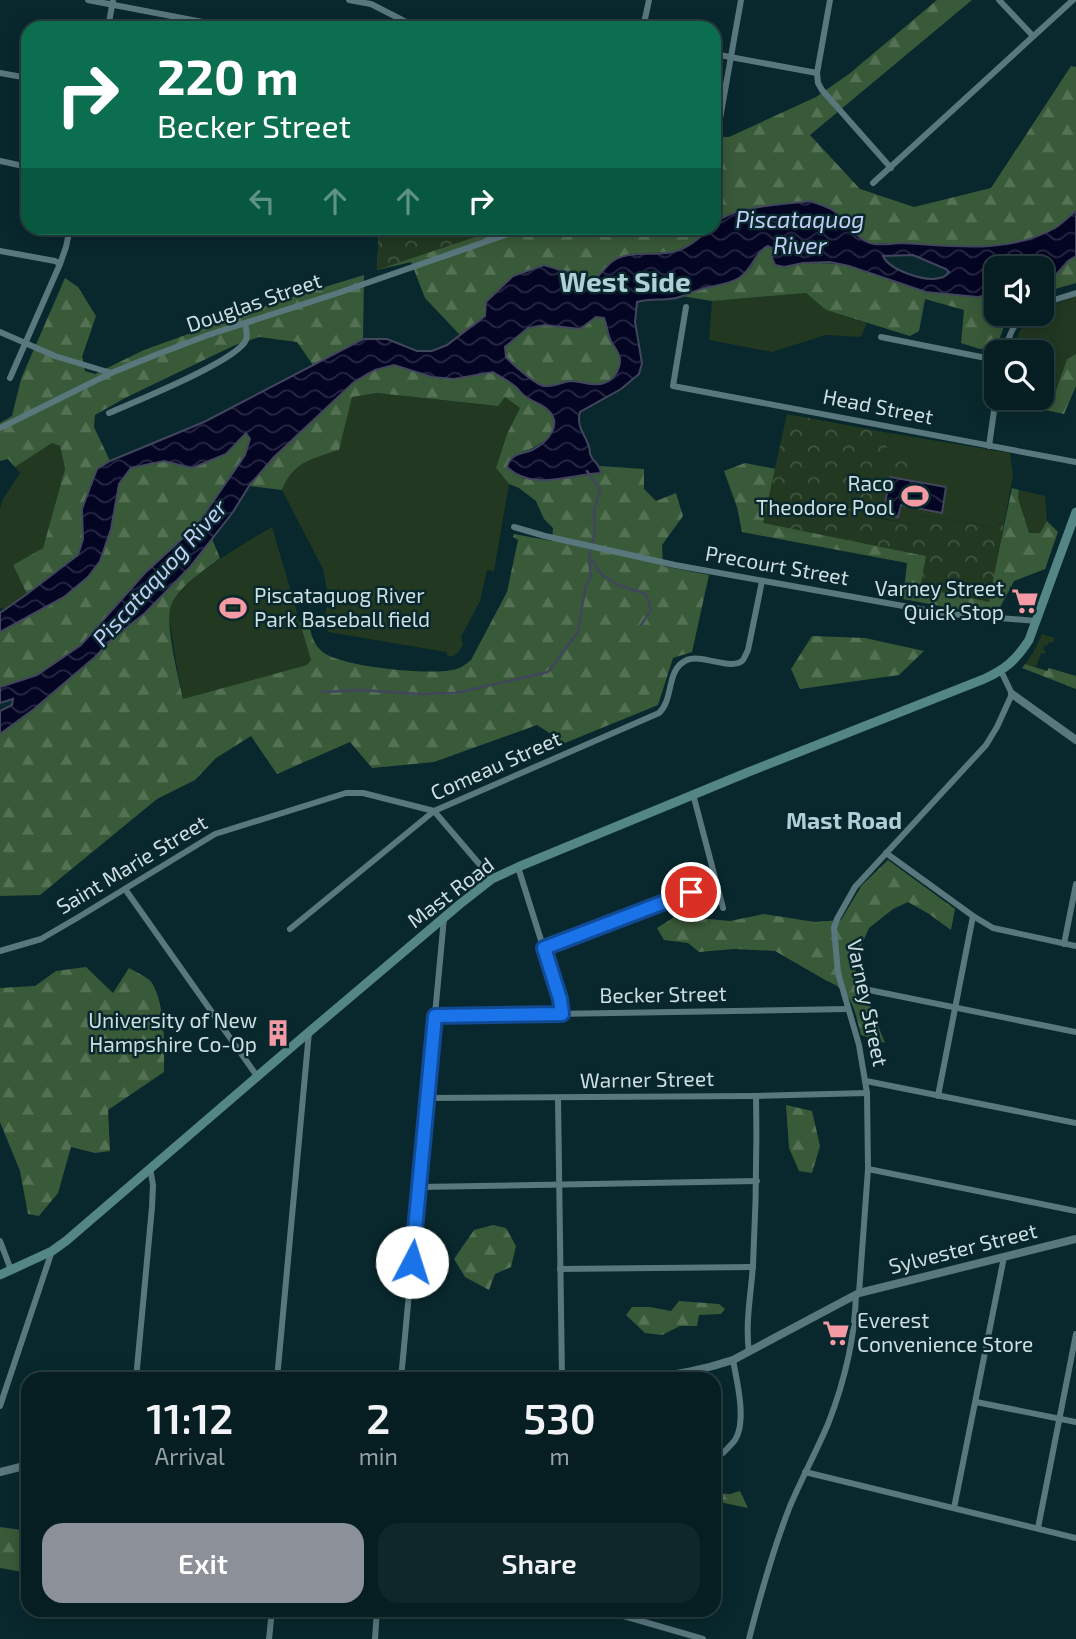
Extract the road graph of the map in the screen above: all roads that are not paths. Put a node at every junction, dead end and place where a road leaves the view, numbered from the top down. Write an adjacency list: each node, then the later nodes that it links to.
1 (88, 0): 8 (street)
2 (349, 0): 11 (street)
3 (741, 0): 15 (street)
4 (830, 0): 17 (street)
5 (999, 0): 13 (street)
6 (1073, 0): 13 (street)
7 (646, 1): 12 (street)
8 (113, 2): 9 (street); 10 (street)
9 (109, 21)
10 (201, 21)
11 (404, 21)
12 (644, 21)
13 (1033, 36): 22 (street)
14 (721, 55): 15 (street)
15 (730, 57): 17 (street); 19 (street)
16 (0, 73): 18 (street)
17 (817, 73): 22 (street)
18 (21, 77)
19 (721, 112)
20 (0, 161): 21 (street)
21 (21, 166)
22 (891, 167): 23 (street)
23 (873, 183)
24 (69, 235): 27 (street)
25 (505, 235): 31 (street, Douglas Street)
26 (0, 251): 27 (street)
27 (60, 264): 34 (street)
28 (1076, 293): 29 (street)
29 (1054, 300)
30 (686, 307): 41 (street, Head Street)
31 (245, 324): 36 (street, Douglas Street); 39 (street)
32 (0, 332): 34 (street)
33 (881, 337): 35 (street)
34 (26, 343): 36 (street); 37 (street)
35 (984, 358)
36 (111, 373): 40 (street, Douglas Street)
37 (10, 378)
38 (994, 410): 41 (street)
39 (109, 413)
40 (0, 428)
41 (989, 446): 42 (street, Head Street)
42 (1076, 462)
43 (1076, 512): 46 (main road)
44 (514, 527): 45 (street, Precourt Street)
45 (762, 581): 46 (street, Precourt Street); 51 (street, Comeau Street)
46 (1037, 621): 47 (main road)
47 (1001, 671): 48 (street); 50 (main road, Mast Road)
48 (1012, 694): 49 (street); 52 (street, Varney Street)
49 (1076, 740)
50 (693, 794): 53 (main road, Mast Road); 55 (street)
51 (434, 811): 54 (street); 57 (street, Saint Marie Street); 61 (street, Comeau Street)
52 (886, 853): 59 (street); 68 (street, Varney Street)
53 (518, 867): 54 (main road, Mast Road); 64 (street)
54 (492, 879): 60 (main road, Mast Road)
55 (716, 883): 58 (street); 64 (street)
56 (1076, 884): 62 (street)
57 (125, 889): 65 (street, Saint Marie Street); 73 (street)
58 (723, 908)
59 (973, 916): 62 (street); 67 (street)
60 (444, 918): 70 (street); 71 (main road, Mast Road)
61 (290, 929)
62 (1065, 944): 63 (street)
63 (1076, 946)
64 (544, 948): 69 (street)
65 (0, 951)
66 (869, 990): 67 (street)
67 (955, 1008): 72 (street); 77 (street)
68 (848, 1009): 69 (street, Becker Street); 74 (street, Varney Street)
69 (562, 1014): 70 (street, Becker Street)
70 (435, 1016): 78 (street)
71 (309, 1032): 73 (main road, Mast Road); 100 (street)
72 (1076, 1032)
73 (257, 1076): 81 (main road, Mast Road)
74 (866, 1081): 75 (street, Varney Street); 77 (street)
75 (867, 1093): 76 (street, Warner Street); 82 (street, Varney Street)
76 (757, 1096): 79 (street, Warner Street); 83 (street)
77 (937, 1096): 80 (street)
78 (428, 1098): 79 (street, Warner Street); 85 (street)
79 (558, 1098): 84 (street)
80 (1076, 1123)
81 (150, 1168): 89 (main road, Mast Road); 99 (street)
82 (868, 1169): 86 (street); 95 (street, Varney Street)
83 (757, 1181): 84 (street); 91 (street)
84 (559, 1185): 85 (street); 92 (street)
85 (419, 1187): 101 (street)
86 (1076, 1211)
87 (1076, 1239): 90 (street, Sylvester Street)
88 (0, 1241): 93 (street)
89 (52, 1251): 93 (main road, Mast Road); 105 (street)
90 (1004, 1256): 95 (street, Sylvester Street); 104 (street)
91 (753, 1267): 92 (street); 97 (street)
92 (560, 1269): 102 (street)
93 (11, 1270): 94 (main road, Mast Road)
94 (0, 1275)
95 (858, 1293): 97 (street, Sylvester Street); 111 (street, Varney Street)
96 (1076, 1334): 106 (street)
97 (749, 1352): 98 (street, Sylvester Street)
98 (733, 1360): 103 (street, Sylvester Street); 108 (street)
99 (137, 1372)
100 (278, 1372)
101 (402, 1372)
102 (562, 1372)
103 (687, 1372)
104 (976, 1402): 106 (street); 112 (street)
105 (0, 1406)
106 (1059, 1419): 107 (street); 113 (street)
107 (1076, 1422)
108 (723, 1453)
109 (21, 1467): 110 (street)
110 (0, 1472)
111 (805, 1472): 112 (street); 121 (street, Varney Street)
112 (954, 1508): 113 (street)
113 (1038, 1528): 114 (street)
114 (1076, 1538)
115 (271, 1617): 118 (street)
116 (376, 1617): 119 (street)
117 (627, 1617): 120 (street)
118 (269, 1639)
119 (375, 1639)
120 (703, 1639)
121 (750, 1639)

